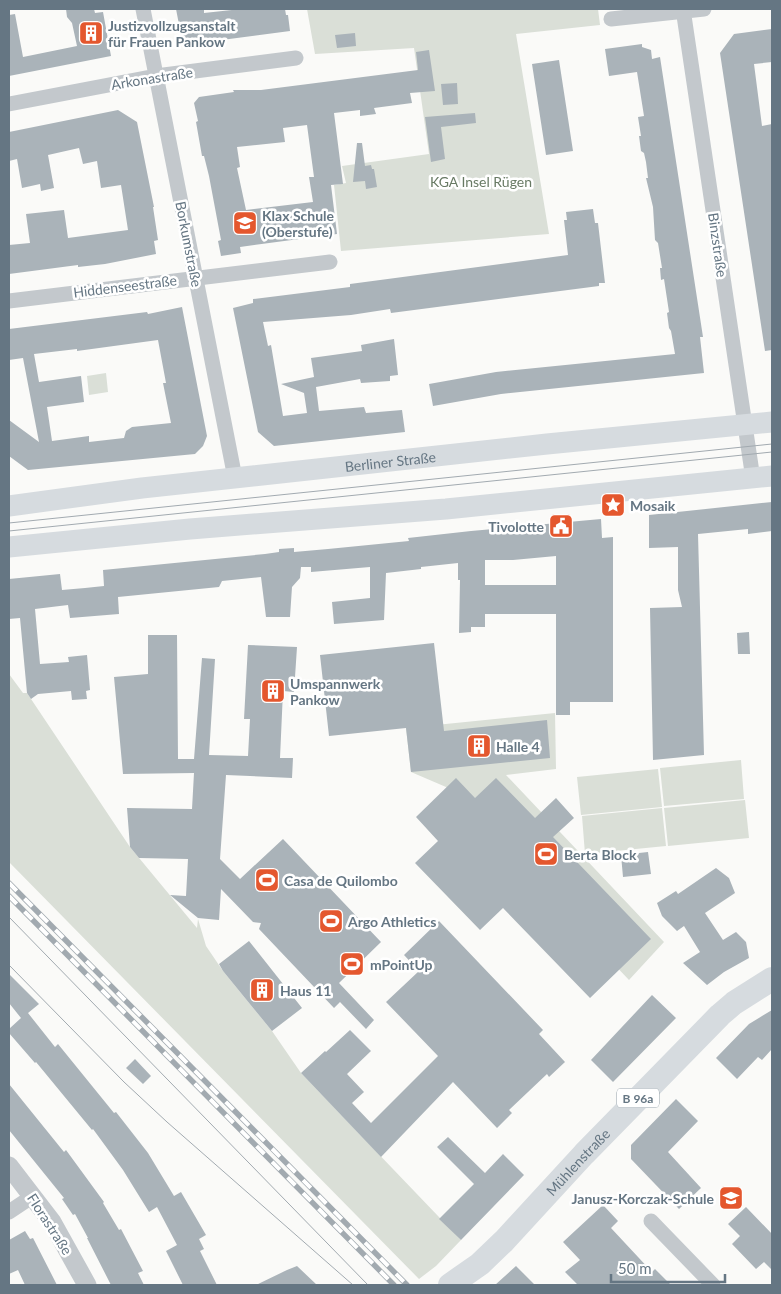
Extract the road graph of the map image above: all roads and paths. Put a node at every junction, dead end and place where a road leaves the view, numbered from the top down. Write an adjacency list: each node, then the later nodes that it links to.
1 (144, 9): 6 (street, Borkumstraße)
2 (704, 9): 3 (street)
3 (683, 10): 4 (street); 12 (street, Binzstraße)
4 (611, 19)
5 (296, 58): 6 (street, Arkonastraße)
6 (156, 76): 7 (street, Arkonastraße); 9 (street, Borkumstraße)
7 (9, 104)
8 (330, 262): 9 (street, Hiddenseestraße)
9 (196, 278): 10 (street, Hiddenseestraße); 13 (street, Borkumstraße)
10 (9, 301)
11 (772, 422): 12 (main road, Berliner Straße)
12 (745, 424): 13 (main road, Berliner Straße); 14 (street, Binzstraße)
13 (235, 478): 15 (main road, Berliner Straße)
14 (763, 478): 16 (main road)
15 (9, 506)
16 (9, 547)
17 (772, 979): 23 (main road, Mühlenstraße / B 96a)
18 (9, 1166): 19 (street, Florastraße)
19 (33, 1196): 20 (street); 22 (street, Florastraße)
20 (9, 1212)
21 (651, 1221): 24 (street)
22 (87, 1285)
23 (450, 1285)
24 (713, 1285)

